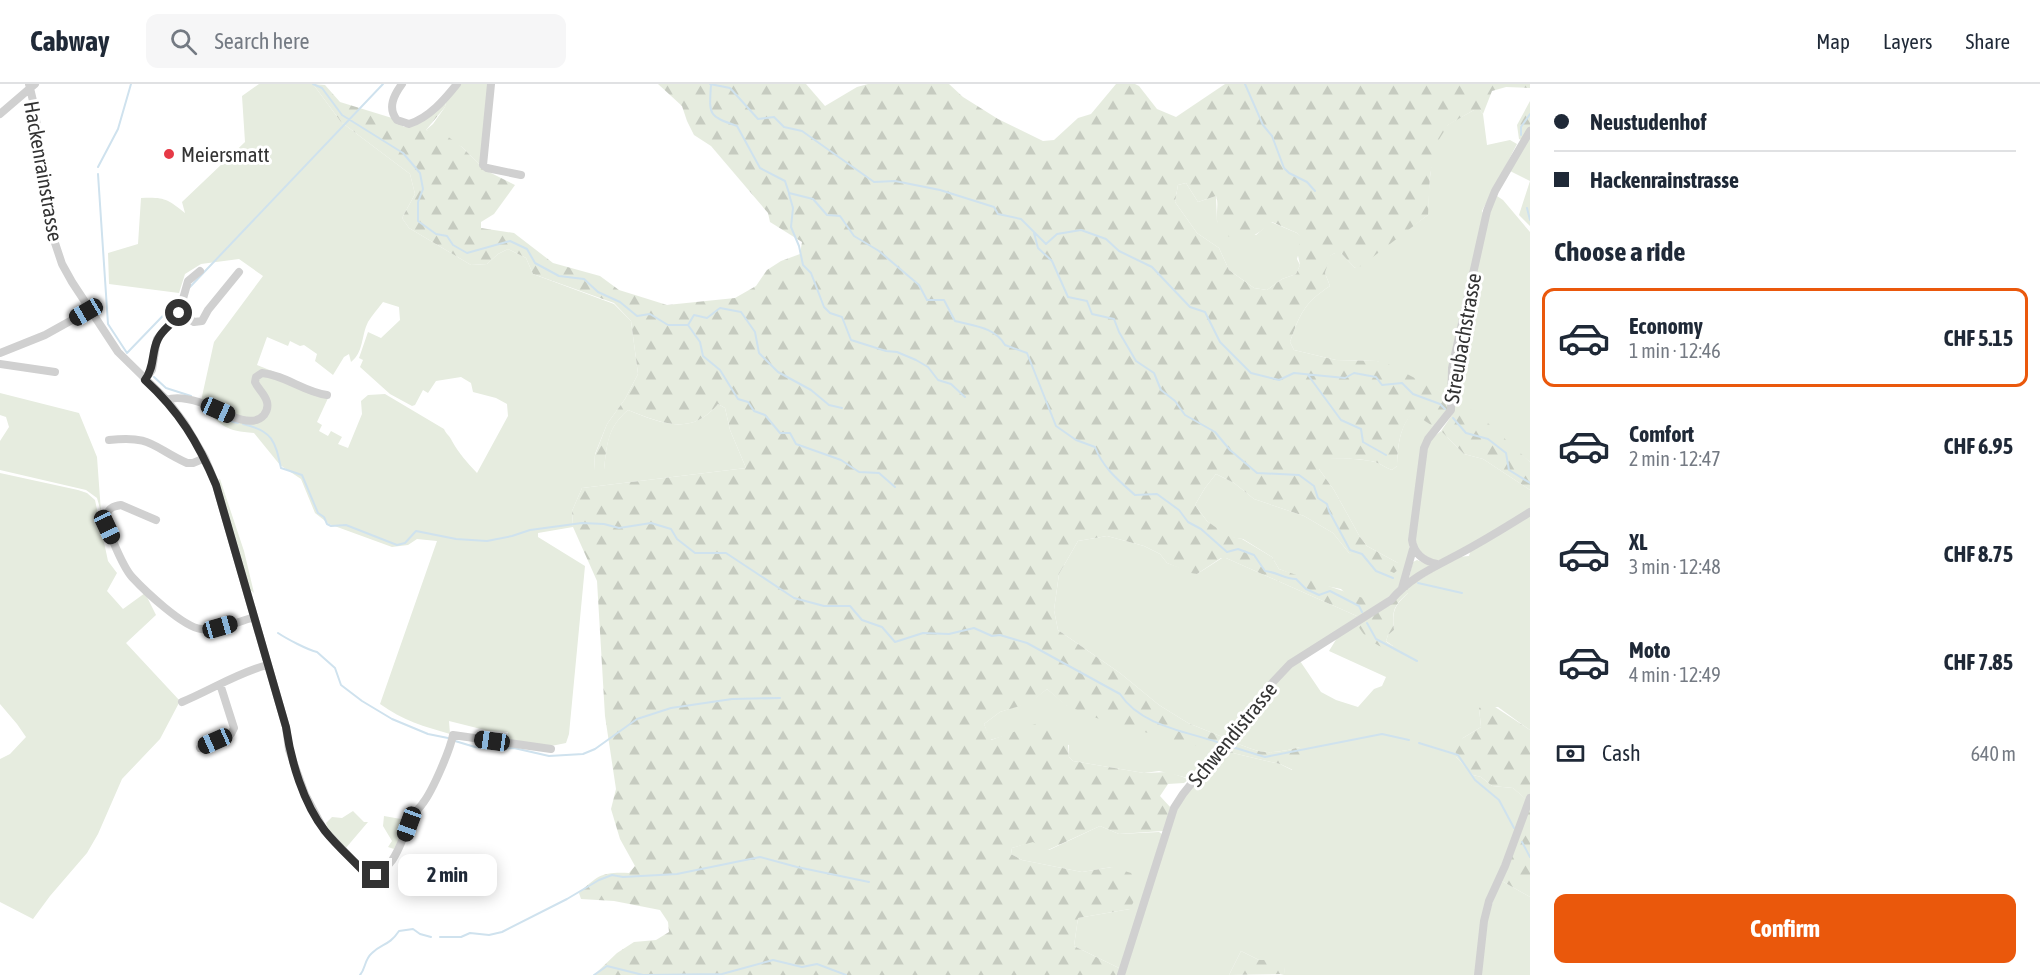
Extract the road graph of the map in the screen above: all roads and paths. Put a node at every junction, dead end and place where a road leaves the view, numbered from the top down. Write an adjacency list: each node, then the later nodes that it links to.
1 (402, 84): 2 (street)
2 (458, 84)
3 (490, 84): 7 (street)
4 (31, 85): 5 (street); 10 (street, Hackenrainstrasse)
5 (0, 114)
6 (1530, 131): 22 (street, Streubachstrasse)
7 (522, 176)
8 (200, 271): 11 (street)
9 (239, 272): 11 (street)
10 (90, 310): 12 (street); 15 (street, Hackenrainstrasse)
11 (179, 313): 15 (street)
12 (0, 353)
13 (0, 364): 14 (street)
14 (55, 372)
15 (145, 380): 17 (street, Hackenrainstrasse)
16 (327, 395): 17 (street)
17 (167, 400): 19 (street, Hackenrainstrasse)
18 (109, 440): 19 (street)
19 (205, 458): 25 (street, Hackenrainstrasse)
20 (1530, 512): 23 (street, Schwendistrasse)
21 (156, 520): 25 (street)
22 (1413, 549): 23 (street); 24 (street, Streubachstrasse)
23 (1437, 564): 24 (street, Schwendistrasse)
24 (1402, 588): 32 (street, Schwendistrasse)
25 (254, 617): 26 (street, Hackenrainstrasse)
26 (267, 665): 27 (street); 30 (street, Hackenrainstrasse)
27 (220, 684): 28 (street); 29 (street)
28 (182, 702)
29 (200, 748)
30 (551, 749)
31 (1530, 798): 33 (street)
32 (1121, 975)
33 (1478, 975)

